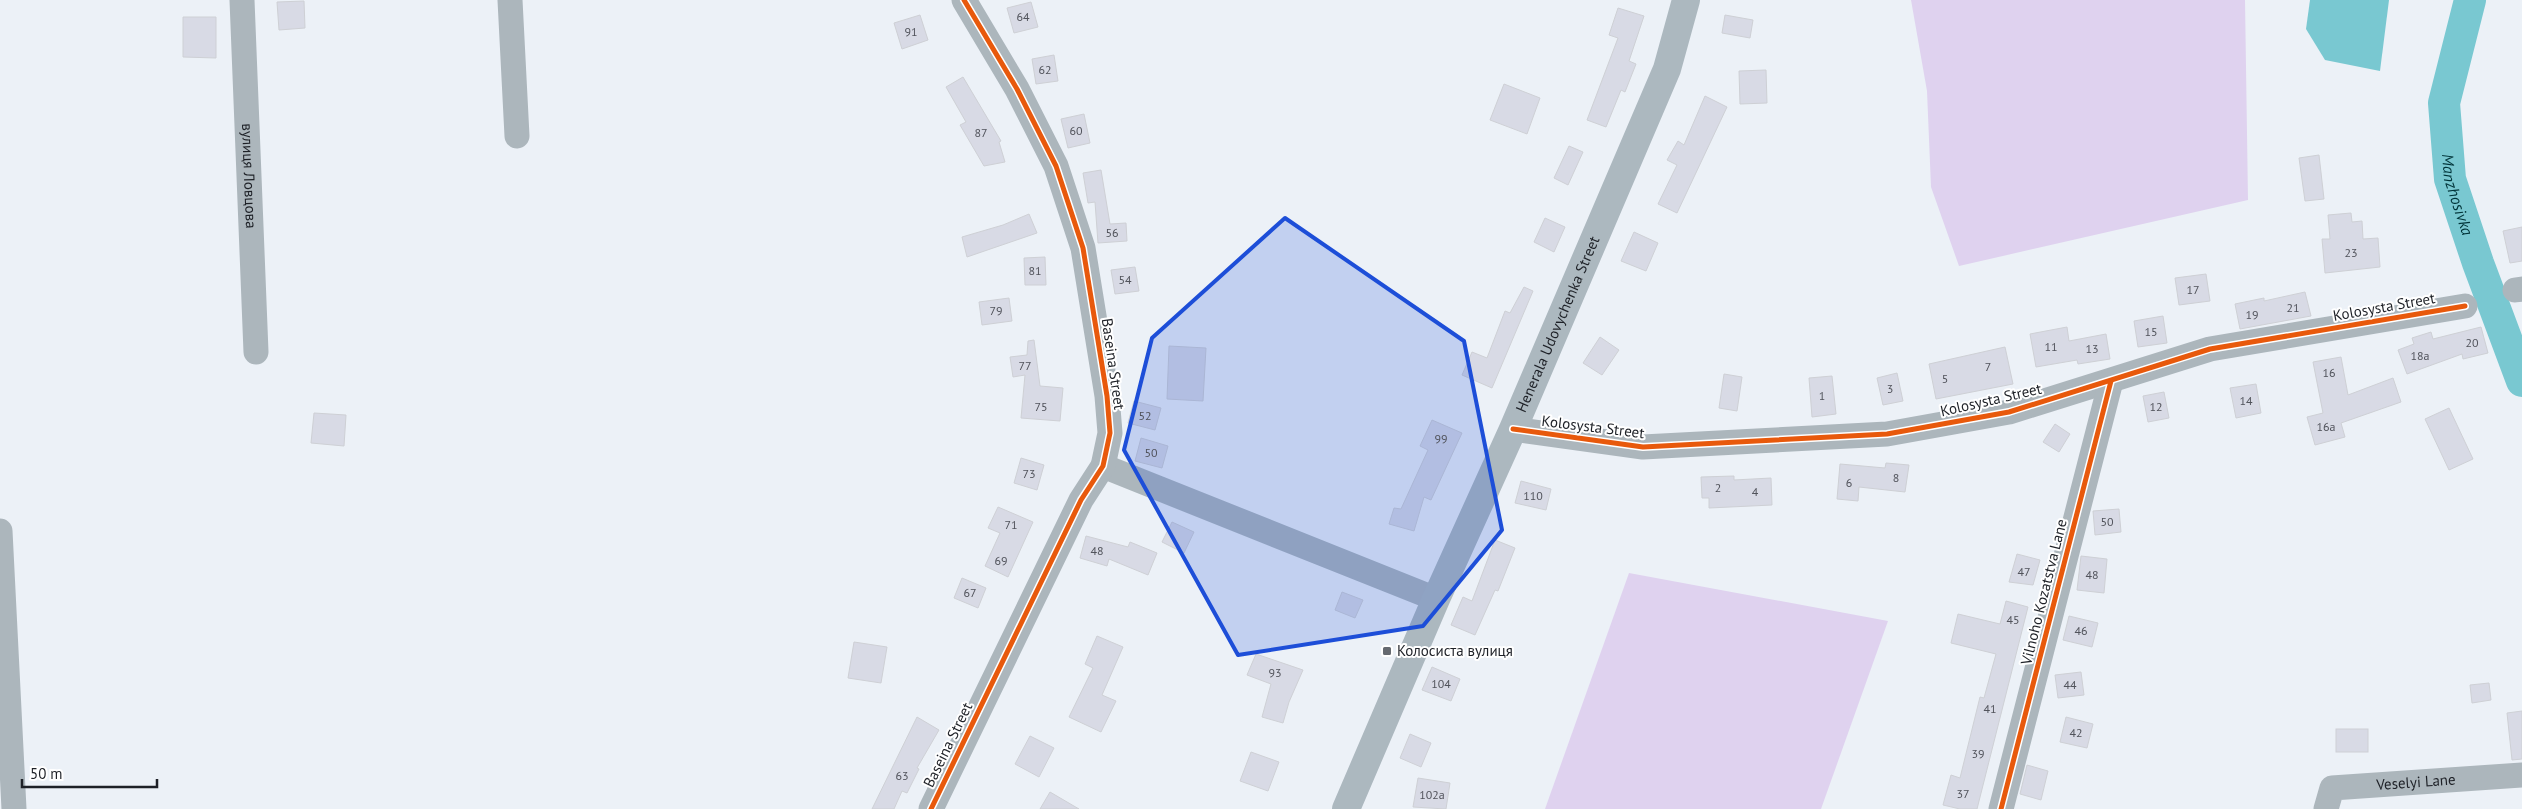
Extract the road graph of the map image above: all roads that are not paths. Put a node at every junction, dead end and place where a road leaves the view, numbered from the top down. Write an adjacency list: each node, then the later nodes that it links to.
1 (242, 0): 7 (street, вулиця Ловцова)
2 (510, 0): 5 (street)
3 (964, 0): 10 (street, Baseina Street)
4 (1686, 0): 9 (main road, Henerala Udovychenka Street)
5 (517, 136)
6 (2465, 306): 8 (street, Kolosysta Street)
7 (256, 352)
8 (2110, 381): 9 (street, Kolosysta Street); 17 (street, Vilnoho Kozatstva Lane)
9 (1513, 429): 12 (main road, Henerala Udovychenka Street)
10 (1102, 466): 12 (street); 15 (street, Baseina Street)
11 (0, 532): 14 (street)
12 (1436, 598): 16 (main road, Henerala Udovychenka Street)
13 (2522, 775): 18 (street, Veselyi Lane)
14 (14, 809)
15 (931, 809)
16 (1346, 809)
17 (2001, 809)
18 (2326, 809)

